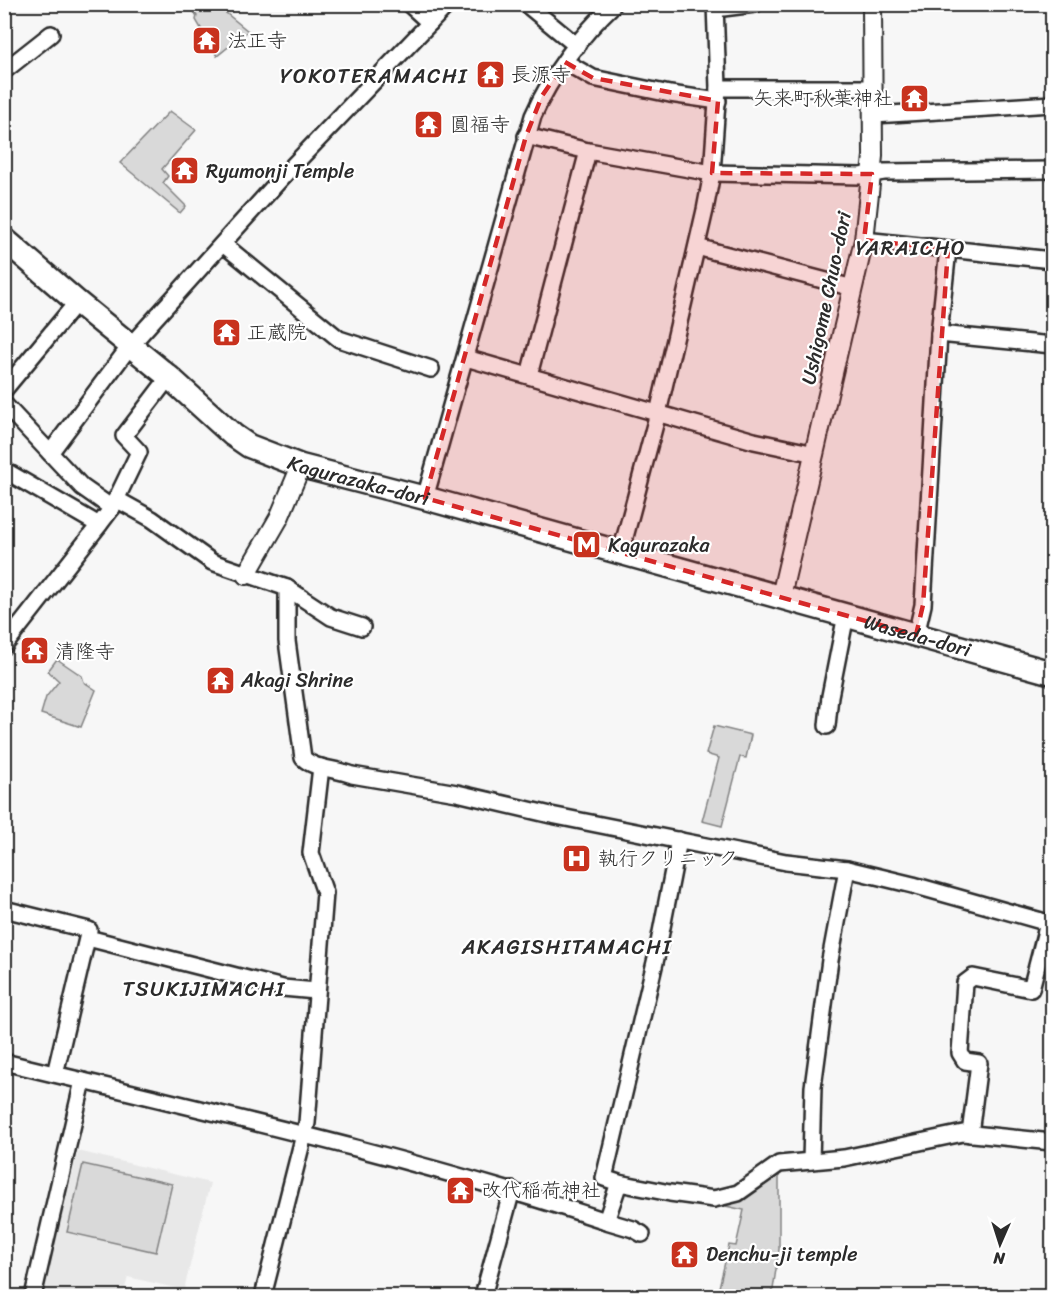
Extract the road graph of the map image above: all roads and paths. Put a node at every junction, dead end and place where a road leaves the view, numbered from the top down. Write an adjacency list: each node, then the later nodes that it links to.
1 (409, 4): 8 (street)
2 (448, 4): 8 (street)
3 (526, 4): 10 (street)
4 (614, 4): 10 (street)
5 (755, 4): 7 (street)
6 (872, 4): 13 (street, Ushigome Chuo-dori)
7 (715, 7): 14 (street)
8 (430, 24): 24 (street)
9 (51, 34): 12 (street)
10 (577, 46): 11 (street)
11 (566, 62): 14 (street); 17 (street)
12 (4, 70)
13 (873, 88): 14 (street); 16 (street, Ushigome Chuo-dori)
14 (718, 95): 20 (street)
15 (1053, 104): 16 (street)
16 (874, 115): 21 (street, Ushigome Chuo-dori)
17 (526, 136): 18 (street); 33 (street)
18 (588, 151): 20 (street); 35 (street)
19 (1053, 170): 21 (street)
20 (712, 173): 21 (street); 25 (street)
21 (872, 174): 23 (street, Ushigome Chuo-dori)
22 (4, 239): 29 (main road, Kagurazaka-dori)
23 (864, 240): 26 (street); 28 (street, Ushigome Chuo-dori)
24 (223, 244): 32 (street); 34 (street)
25 (697, 247): 28 (street); 39 (street)
26 (948, 249): 27 (street); 30 (street)
27 (1053, 260)
28 (853, 288): 41 (street, Ushigome Chuo-dori)
29 (76, 302): 32 (main road, Kagurazaka-dori); 37 (street)
30 (939, 334): 31 (street); 53 (street)
31 (1053, 345)
32 (130, 346): 36 (main road, Kagurazaka-dori); 40 (street)
33 (466, 358): 35 (street); 44 (street)
34 (431, 369)
35 (529, 375): 39 (street)
36 (169, 377): 42 (main road, Kagurazaka-dori); 45 (street)
37 (4, 390)
38 (4, 404): 40 (street)
39 (658, 414): 41 (street); 47 (street)
40 (50, 453): 45 (street)
41 (815, 454): 50 (street, Ushigome Chuo-dori)
42 (301, 466): 44 (main road, Kagurazaka-dori); 48 (street)
43 (4, 470): 46 (street)
44 (425, 498): 47 (main road, Kagurazaka-dori)
45 (114, 503): 46 (street); 48 (street)
46 (99, 525): 54 (street)
47 (621, 552): 50 (main road, Kagurazaka-dori)
48 (246, 575): 49 (street)
49 (287, 588): 52 (street); 57 (street)
50 (780, 596): 51 (main road, Waseda-dori)
51 (846, 615): 53 (main road, Waseda-dori); 56 (street)
52 (362, 627)
53 (916, 635): 55 (main road, Waseda-dori)
54 (5, 646)
55 (1053, 673)
56 (827, 726)
57 (321, 767): 58 (street); 63 (street)
58 (679, 840): 59 (street); 71 (street)
59 (847, 869): 61 (street); 70 (street)
60 (4, 909): 62 (street)
61 (1050, 923): 68 (street)
62 (88, 938): 63 (street); 65 (street)
63 (316, 991): 67 (street)
64 (4, 1062): 65 (street)
65 (55, 1074): 66 (street)
66 (83, 1081): 67 (street); 75 (street)
67 (305, 1134): 72 (street); 76 (street)
68 (970, 1134): 69 (street); 70 (street)
69 (1053, 1142)
70 (811, 1161): 71 (street)
71 (619, 1183): 73 (street)
72 (512, 1190): 73 (street); 77 (street)
73 (606, 1221): 74 (street)
74 (642, 1234)
75 (33, 1296)
76 (263, 1296)
77 (483, 1296)

